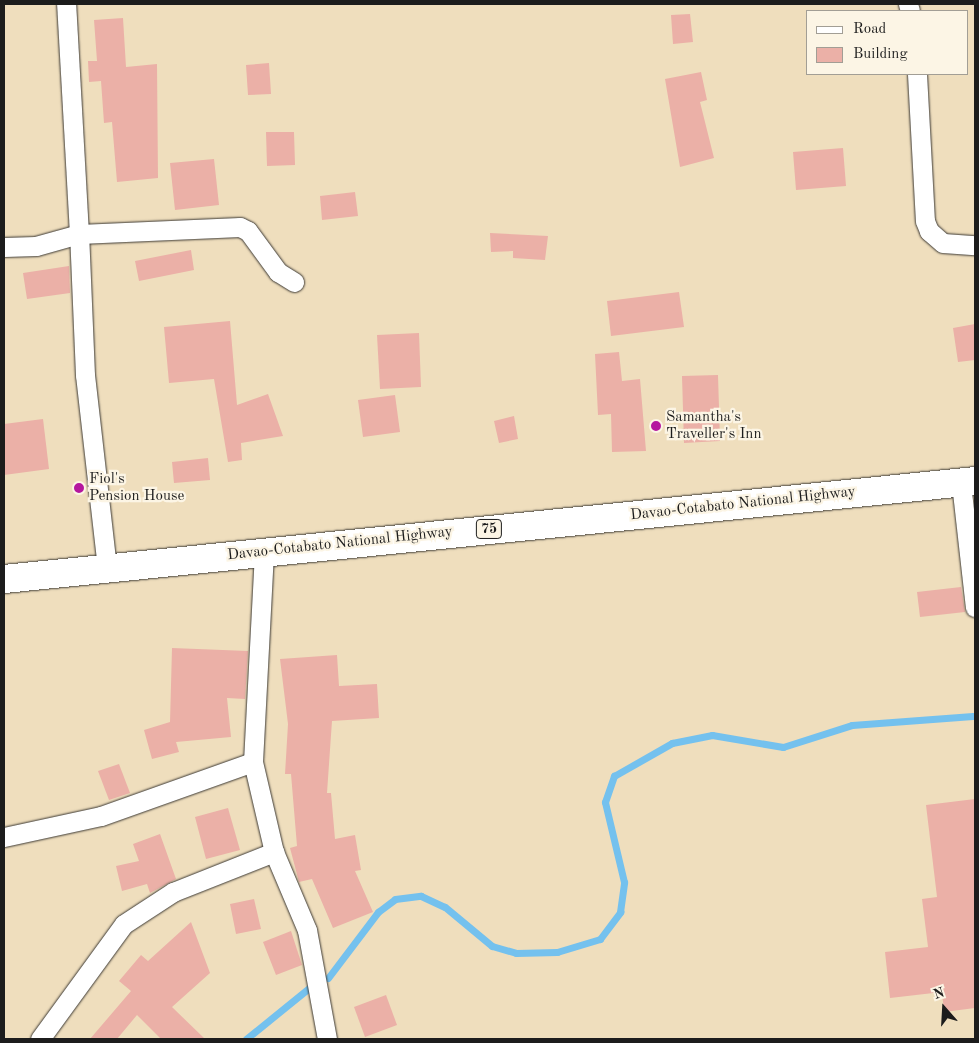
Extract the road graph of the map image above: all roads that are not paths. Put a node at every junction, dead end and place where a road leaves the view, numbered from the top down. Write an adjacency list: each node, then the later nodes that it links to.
1 (66, 4): 3 (street)
2 (917, 75): 4 (street)
3 (79, 234): 5 (street); 6 (street); 9 (street)
4 (975, 245)
5 (4, 247)
6 (294, 282)
7 (968, 482): 8 (highway, Davao-Cotabato National Highway / 75); 11 (street)
8 (264, 552): 9 (highway, Davao-Cotabato National Highway / 75); 12 (street)
9 (107, 568): 10 (highway, Davao-Cotabato National Highway / 75)
10 (4, 579)
11 (975, 607)
12 (253, 762): 13 (street); 14 (street)
13 (4, 837)
14 (274, 852): 15 (street); 16 (street)
15 (40, 1039)
16 (327, 1039)

